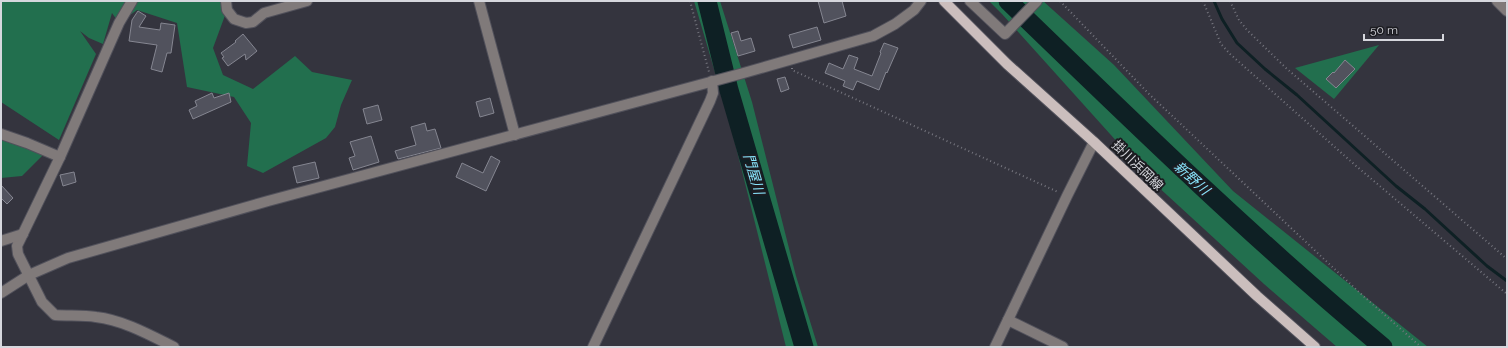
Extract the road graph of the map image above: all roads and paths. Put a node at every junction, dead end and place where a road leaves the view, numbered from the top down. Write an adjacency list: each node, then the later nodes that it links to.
1 (132, 1): 20 (street)
2 (226, 1): 3 (street)
3 (307, 1)
4 (479, 1): 18 (street)
5 (690, 1): 16 (path)
6 (921, 1): 15 (street)
7 (944, 1): 19 (main road, 掛川浜岡線)
8 (970, 1): 9 (street)
9 (1037, 1)
10 (1060, 1): 34 (path)
11 (1203, 1): 27 (path)
12 (1230, 1): 24 (path)
13 (1497, 1): 14 (street)
14 (1507, 11)
15 (788, 60): 16 (street); 21 (path)
16 (712, 81): 18 (street); 30 (street)
17 (1, 134): 20 (street)
18 (515, 135): 25 (street)
19 (1094, 142): 21 (street); 33 (main road, 掛川浜岡線)
20 (60, 158): 22 (street)
21 (1066, 196): 28 (street)
22 (23, 234): 23 (street); 25 (street)
23 (1, 241)
24 (1507, 260)
25 (29, 275): 26 (street); 29 (street)
26 (1, 293)
27 (1507, 294)
28 (1008, 320): 31 (street); 32 (street)
29 (173, 347)
30 (593, 347)
31 (995, 347)
32 (1063, 347)
33 (1315, 347)
34 (1422, 347)

